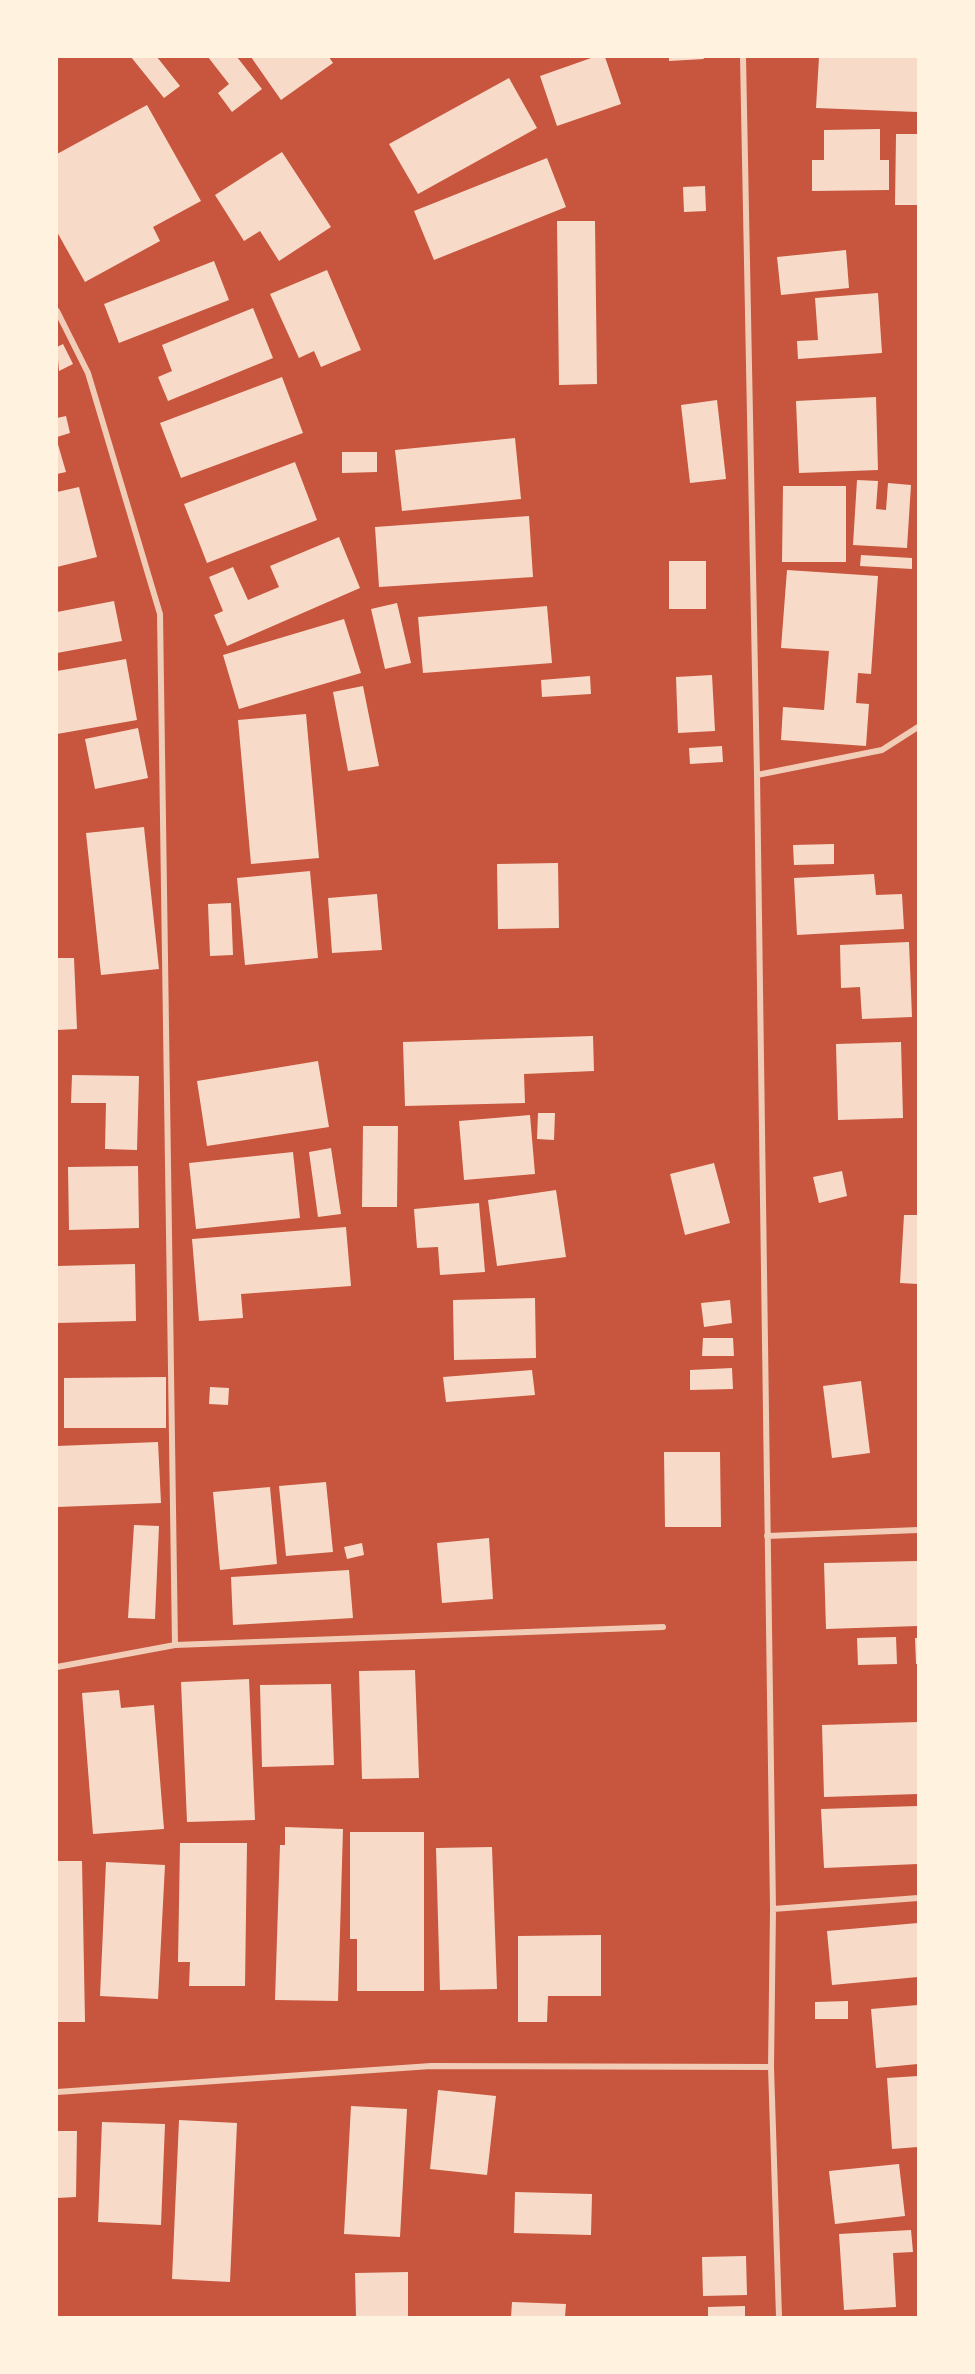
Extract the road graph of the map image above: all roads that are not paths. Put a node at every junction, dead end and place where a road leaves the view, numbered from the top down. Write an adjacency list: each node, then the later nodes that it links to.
1 (743, 57): 4 (street)
2 (57, 311): 8 (street)
3 (918, 728): 4 (street)
4 (757, 775): 6 (street)
5 (918, 1530): 6 (street)
6 (767, 1536): 11 (street)
7 (663, 1627): 8 (street)
8 (175, 1645): 9 (street)
9 (57, 1667)
10 (918, 1898): 11 (street)
11 (773, 1909): 12 (street)
12 (771, 2067): 13 (street); 14 (street)
13 (57, 2092)
14 (779, 2317)

